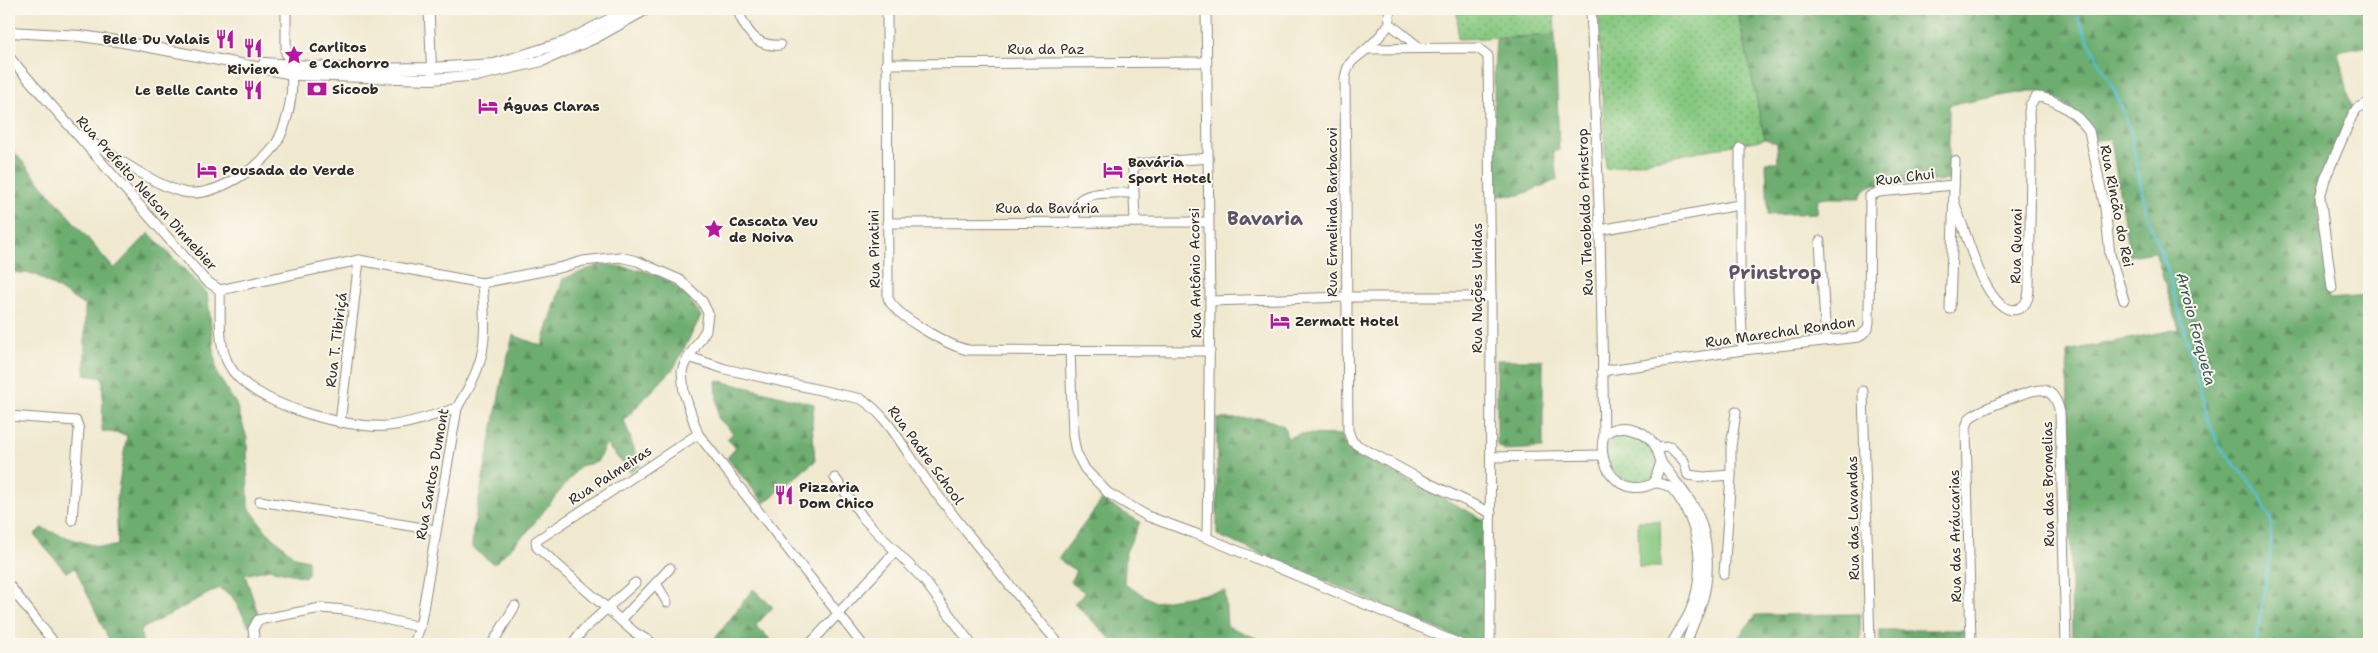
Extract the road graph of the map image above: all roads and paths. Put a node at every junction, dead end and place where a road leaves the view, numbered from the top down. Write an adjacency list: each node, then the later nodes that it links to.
1 (286, 9): 15 (street)
2 (429, 9): 23 (street)
3 (630, 9): 23 (main road)
4 (647, 9): 23 (main road)
5 (736, 9): 12 (street)
6 (887, 9): 19 (street, Rua Piratini)
7 (1206, 9): 17 (street, Rua Antônio Acorsi)
8 (1389, 9): 10 (street)
9 (1591, 9): 39 (street, Rua Theobaldo Prinstrop)
10 (1390, 24): 13 (street); 14 (street, Rua Ermelinda Barbacovi)
11 (9, 32): 18 (main road)
12 (780, 45)
13 (1420, 48): 14 (street, Rua Nações Unidas); 46 (street, Rua Nações Unidas)
14 (1367, 49): 45 (street, Rua Ermelinda Barbacovi)
15 (286, 53): 20 (street); 22 (street)
16 (9, 57): 26 (street, Rua Prefeito Nelson Dinnebier)
17 (1206, 62): 19 (street, Rua da Paz); 28 (street, Rua Antônio Acorsi)
18 (238, 63): 20 (main road); 21 (main road)
19 (886, 64): 38 (street, Rua Piratini)
20 (280, 65): 21 (main road); 22 (main road)
21 (254, 67): 22 (main road)
22 (293, 74): 23 (main road); 23 (main road); 26 (street)
23 (431, 74)
24 (2369, 103): 43 (street)
25 (2030, 105): 32 (street, Rua Quarai); 47 (street, Rua Rincão do Rei)
26 (73, 131): 44 (street, Rua Prefeito Nelson Dinnebier)
27 (1740, 148): 33 (street)
28 (1208, 158): 31 (street); 37 (street, Rua Antônio Acorsi)
29 (1955, 161): 30 (street)
30 (1954, 185): 32 (street); 34 (street, Rua Chui)
31 (1134, 193): 35 (street); 36 (street)
32 (1954, 201): 49 (street)
33 (1740, 205): 39 (street); 52 (street)
34 (1869, 206): 50 (street, Rua Marechal Rondon)
35 (1074, 222): 36 (street, Rua da Bavária); 38 (street, Rua da Bavária)
36 (1135, 222): 37 (street, Rua da Bavária)
37 (1208, 222): 48 (street, Rua Antônio Acorsi)
38 (887, 223): 51 (street, Rua Piratini)
39 (1600, 230): 55 (street, Rua Theobaldo Prinstrop)
40 (1820, 241): 50 (street)
41 (359, 260): 42 (street, Rua Prefeito Nelson Dinnebier); 44 (street, Rua Prefeito Nelson Dinnebier); 61 (street, Rua T. Tibiriçá)
42 (482, 283): 54 (street, Rua Prefeito Nelson Dinnebier); 57 (street, Rua Santos Dumont)
43 (2332, 288)
44 (220, 290): 61 (street)
45 (1346, 297): 46 (street); 48 (street); 74 (street, Rua Ermelinda Barbacovi)
46 (1491, 298): 68 (street, Rua Nações Unidas)
47 (2124, 300)
48 (1210, 301): 53 (street, Rua Antônio Acorsi)
49 (1950, 309)
50 (1826, 340): 52 (street, Rua Marechal Rondon)
51 (1070, 350): 53 (street, Rua Piratini); 77 (street)
52 (1743, 350): 55 (street, Rua Marechal Rondon)
53 (1210, 352): 77 (street, Rua Antônio Acorsi)
54 (689, 357): 64 (street, Rua Prefeito Nelson Dinnebier); 102 (street, Rua Padre School)
55 (1602, 371): 59 (street, Rua Theobaldo Prinstrop)
56 (1863, 391): 106 (street, Rua das Lavandas)
57 (457, 408): 61 (street); 76 (street, Rua Santos Dumont)
58 (1736, 412): 70 (street)
59 (1602, 415): 62 (street); 65 (street, Rua Theobaldo Prinstrop)
60 (9, 416): 75 (street)
61 (340, 423)
62 (1615, 427): 65 (street); 66 (street)
63 (1966, 428): 107 (street, Rua das Aráucarias); 108 (street, Rua das Bromelias)
64 (698, 434): 86 (street, Rua Palmeiras); 87 (street, Rua Prefeito Nelson Dinnebier)
65 (1604, 435): 67 (street, Rua Theobaldo Prinstrop)
66 (1656, 448): 69 (street); 70 (street)
67 (1602, 455): 68 (street); 72 (street)
68 (1491, 457): 74 (street, Rua Nações Unidas)
69 (1661, 462): 72 (street); 105 (street)
70 (1731, 475): 80 (street)
71 (835, 478): 78 (street)
72 (1654, 483): 91 (street)
73 (260, 501): 76 (street)
74 (1491, 512): 104 (street, Rua Nações Unidas)
75 (72, 520)
76 (436, 530): 89 (street, Rua Santos Dumont)
77 (1207, 538): 103 (street)
78 (895, 552): 87 (street); 101 (street)
79 (670, 568): 81 (street)
80 (1724, 574)
81 (656, 583): 84 (street); 88 (street)
82 (635, 584): 86 (street)
83 (9, 585): 90 (street)
84 (667, 602)
85 (515, 606): 96 (street)
86 (608, 609): 88 (street); 97 (street)
87 (838, 613): 99 (street); 100 (street, Rua Prefeito Nelson Dinnebier)
88 (622, 619): 98 (street)
89 (420, 627): 94 (street); 95 (street, Rua Santos Dumont)
90 (48, 633): 92 (street); 93 (street)
91 (1672, 643)
92 (47, 644)
93 (55, 644)
94 (254, 644)
95 (414, 644)
96 (492, 644)
97 (572, 644)
98 (654, 644)
99 (810, 644)
100 (862, 644)
101 (971, 644)
102 (1060, 644)
103 (1460, 644)
104 (1490, 644)
105 (1687, 644)
106 (1870, 644)
107 (1971, 644)
108 (2066, 644)

